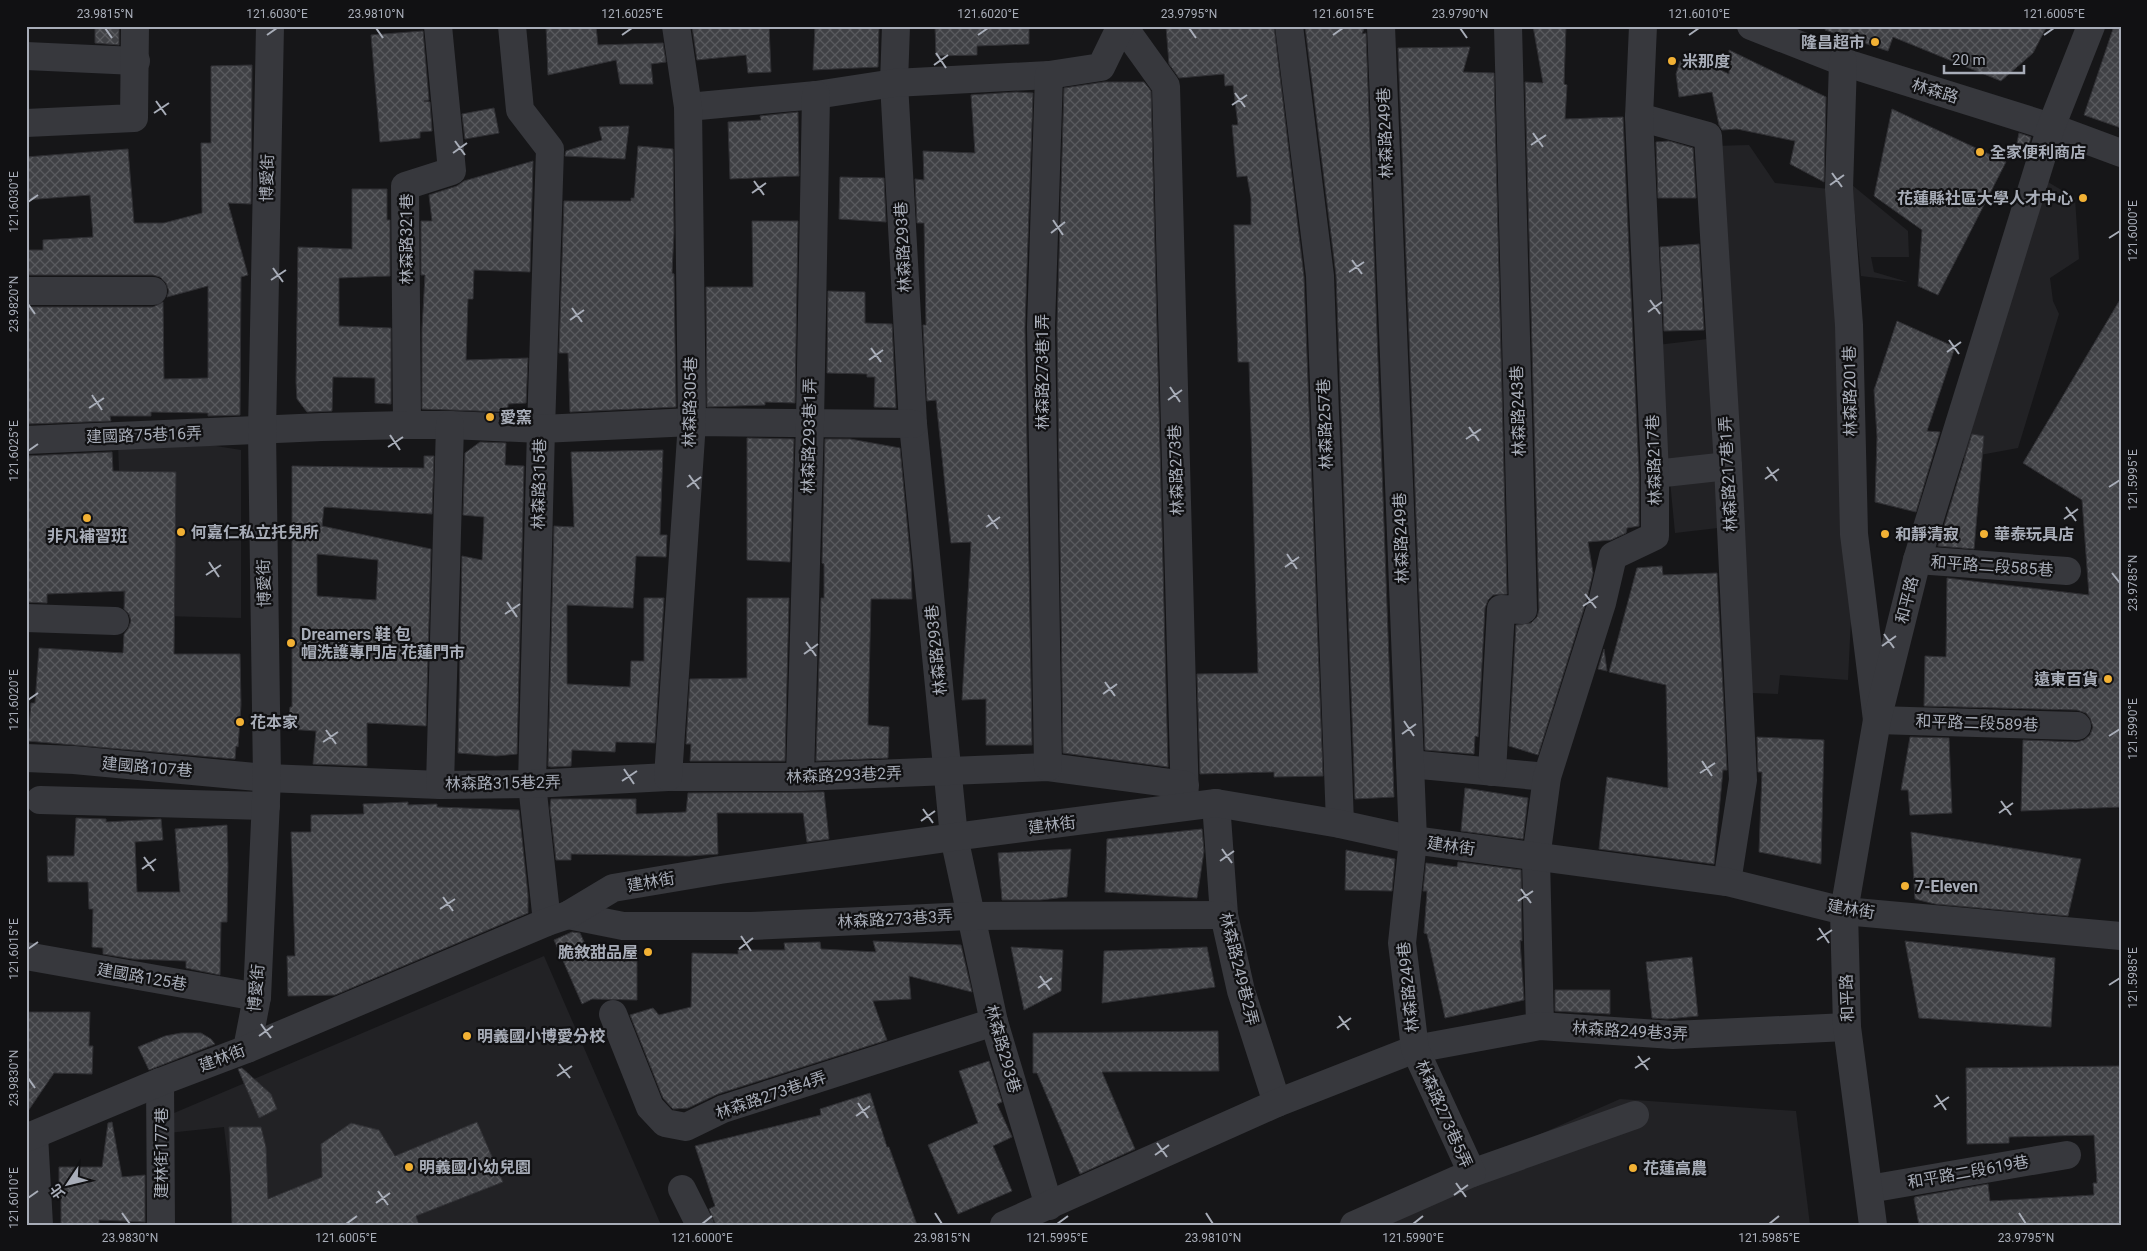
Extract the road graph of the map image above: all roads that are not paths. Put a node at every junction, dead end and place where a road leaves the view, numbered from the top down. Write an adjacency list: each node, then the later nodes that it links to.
1 (135, 26): 15 (street)
2 (270, 26): 33 (street, 博愛街)
3 (438, 26): 30 (street, 林森路321巷)
4 (512, 26): 32 (street, 林森路315巷)
5 (676, 26): 20 (street, 林森路305巷)
6 (896, 26): 18 (street, 林森路293巷)
7 (1122, 26): 17 (street); 55 (street, 林森路273巷)
8 (1289, 26): 59 (street, 林森路257巷)
9 (1381, 26): 44 (street, 林森路249巷)
10 (1508, 26): 47 (street, 林森路243巷)
11 (1643, 26): 21 (street, 林森路217巷)
12 (1751, 26): 16 (street, 林森路)
13 (2092, 26): 23 (street, 和平路)
14 (26, 56): 15 (street)
15 (136, 61): 22 (street)
16 (1843, 62): 23 (street, 林森路); 41 (street, 林森路201巷)
17 (1050, 76): 18 (street); 45 (street, 林森路273巷1弄)
18 (894, 83): 19 (street); 29 (street, 林森路293巷)
19 (816, 95): 20 (street); 28 (street, 林森路293巷1弄)
20 (688, 107): 27 (street, 林森路305巷)
21 (1639, 117): 35 (street, 林森路217巷1弄); 36 (street, 林森路217巷)
22 (26, 123)
23 (2051, 127): 24 (street, 林森路); 37 (street, 和平路)
24 (2121, 152)
25 (26, 291): 26 (street)
26 (152, 291)
27 (692, 422): 28 (street); 32 (street); 48 (street, 林森路305巷)
28 (810, 422): 29 (street); 50 (street, 林森路293巷1弄)
29 (913, 424): 46 (street, 林森路293巷)
30 (407, 425): 31 (street); 33 (street)
31 (450, 425): 32 (street); 54 (street)
32 (541, 429): 53 (street, 林森路315巷)
33 (262, 431): 34 (street, 建國路75巷16弄); 52 (street, 博愛街)
34 (26, 440)
35 (1728, 466): 36 (street); 63 (street, 林森路217巷1弄)
36 (1655, 474): 51 (street, 林森路217巷)
37 (1917, 560): 38 (street, 和平路二段585巷); 41 (street, 和平路)
38 (2067, 571)
39 (26, 618): 40 (street)
40 (115, 621)
41 (1877, 720): 42 (street, 和平路二段589巷); 64 (street, 和平路)
42 (2077, 726)
43 (26, 758): 52 (street, 建國路107巷)
44 (1410, 764): 47 (street); 61 (street, 林森路249巷)
45 (1048, 767): 46 (street, 林森路293巷2弄); 55 (street, 林森路293巷2弄)
46 (949, 772): 50 (street, 林森路293巷2弄); 60 (street, 林森路293巷)
47 (1492, 772): 51 (street)
48 (668, 777): 49 (street, 林森路315巷2弄); 53 (street, 林森路315巷2弄)
49 (738, 777): 50 (street, 林森路293巷2弄)
50 (800, 777)
51 (1547, 777): 62 (street, 林森路217巷)
52 (267, 778): 54 (street, 林森路315巷2弄); 58 (street, 博愛街)
53 (532, 784): 54 (street, 林森路315巷2弄); 67 (street, 林森路315巷)
54 (440, 785)
55 (1185, 796): 57 (street, 建林街); 60 (street, 建林街)
56 (40, 800): 58 (street)
57 (1216, 803): 59 (street, 建林街); 66 (street, 林森路249巷2弄)
58 (266, 806): 70 (street, 博愛街)
59 (1340, 824): 61 (street, 建林街)
60 (954, 837): 65 (street, 林森路293巷); 67 (street, 建林街)
61 (1413, 840): 62 (street, 建林街); 76 (street, 林森路249巷)
62 (1536, 858): 63 (street, 建林街); 73 (street, 林森路217巷)
63 (1727, 882): 64 (street, 建林街)
64 (1844, 910): 68 (street, 建林街); 74 (street, 和平路)
65 (970, 916): 66 (street, 林森路273巷3弄); 67 (street, 林森路273巷3弄); 72 (street, 林森路293巷)
66 (1224, 916): 78 (street, 林森路249巷2弄)
67 (558, 919): 75 (street, 建林街)
68 (2121, 936)
69 (26, 956): 70 (street, 建國路125巷)
70 (257, 997): 75 (street, 博愛街)
71 (613, 1014): 72 (street, 林森路273巷4弄)
72 (994, 1022): 85 (street, 林森路293巷)
73 (1540, 1026): 74 (street, 林森路249巷3弄); 76 (street, 林森路249巷3弄)
74 (1847, 1027): 84 (street, 和平路)
75 (247, 1049): 77 (street, 建林街)
76 (1415, 1049): 78 (street, 林森路249巷3弄); 82 (street, 林森路273巷5弄)
77 (160, 1082): 80 (street, 建林街); 87 (street, 建林街177巷)
78 (1277, 1103): 85 (street)
79 (1635, 1115): 82 (street)
80 (30, 1137): 86 (street)
81 (2067, 1155): 84 (street, 和平路二段619巷)
82 (1472, 1173): 90 (street, 林森路273巷5弄)
83 (682, 1189): 88 (street)
84 (1869, 1190): 91 (street, 和平路)
85 (1048, 1206): 89 (street)
86 (39, 1225)
87 (161, 1225)
88 (700, 1225)
89 (1004, 1225)
90 (1354, 1225)
91 (1873, 1225)

